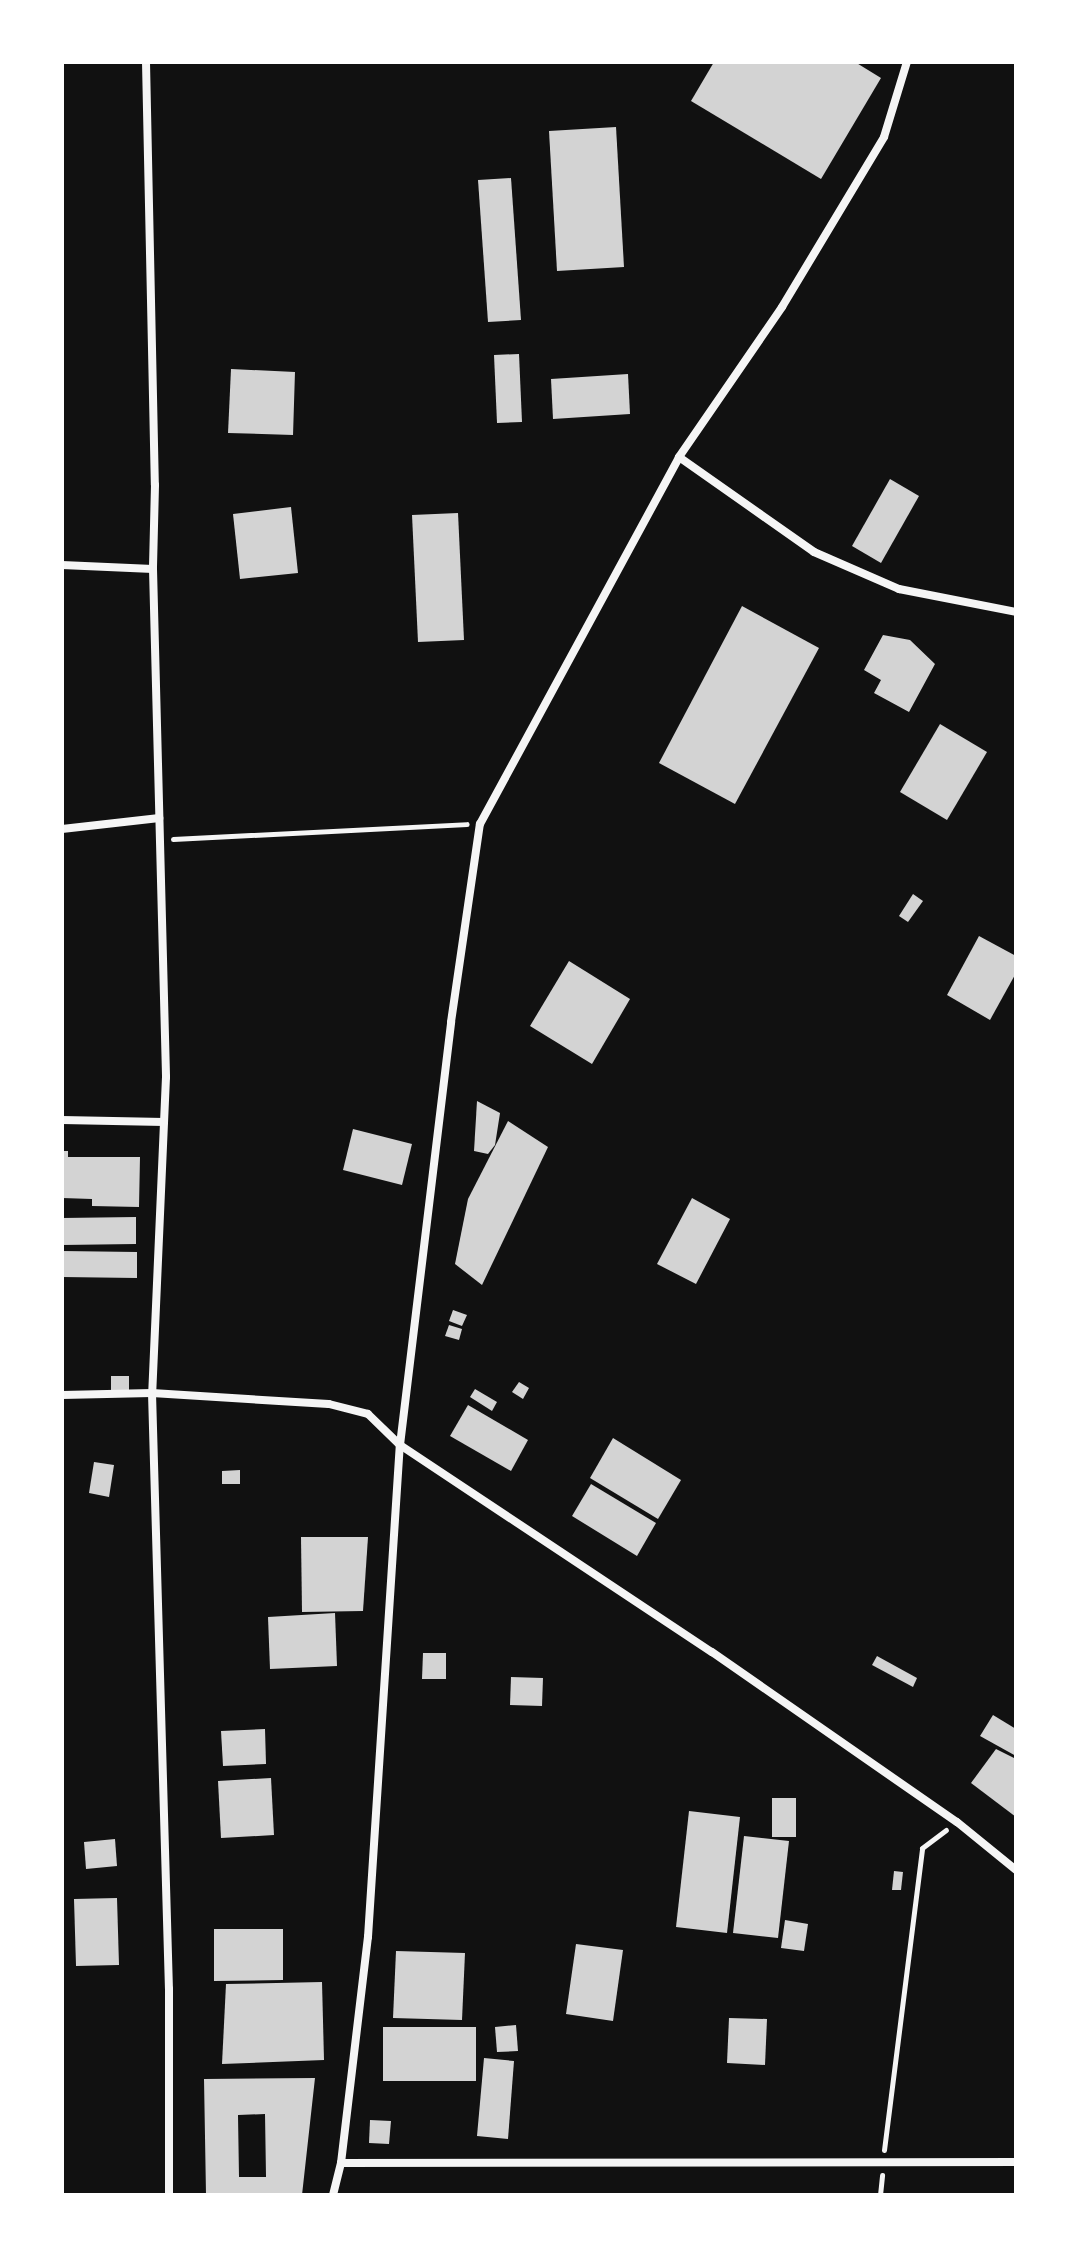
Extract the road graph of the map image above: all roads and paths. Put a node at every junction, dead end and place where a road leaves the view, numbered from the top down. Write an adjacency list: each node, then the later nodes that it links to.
1 (146, 62): 5 (street)
2 (907, 62): 3 (street)
3 (679, 457): 6 (street); 8 (street)
4 (62, 565): 5 (street)
5 (153, 569): 7 (street)
6 (1016, 612)
7 (159, 818): 9 (street); 10 (street)
8 (480, 824): 10 (path); 15 (street)
9 (62, 829)
10 (160, 840): 12 (street)
11 (62, 1120): 12 (street)
12 (164, 1122): 13 (street)
13 (152, 1393): 14 (street); 15 (street); 21 (street)
14 (62, 1395)
15 (400, 1445): 16 (street); 19 (street)
16 (957, 1822): 17 (street); 20 (path)
17 (1016, 1870)
18 (1016, 2162): 20 (street)
19 (341, 2163): 20 (street); 22 (street)
20 (882, 2164): 23 (path)
21 (169, 2195)
22 (333, 2195)
23 (880, 2195)

